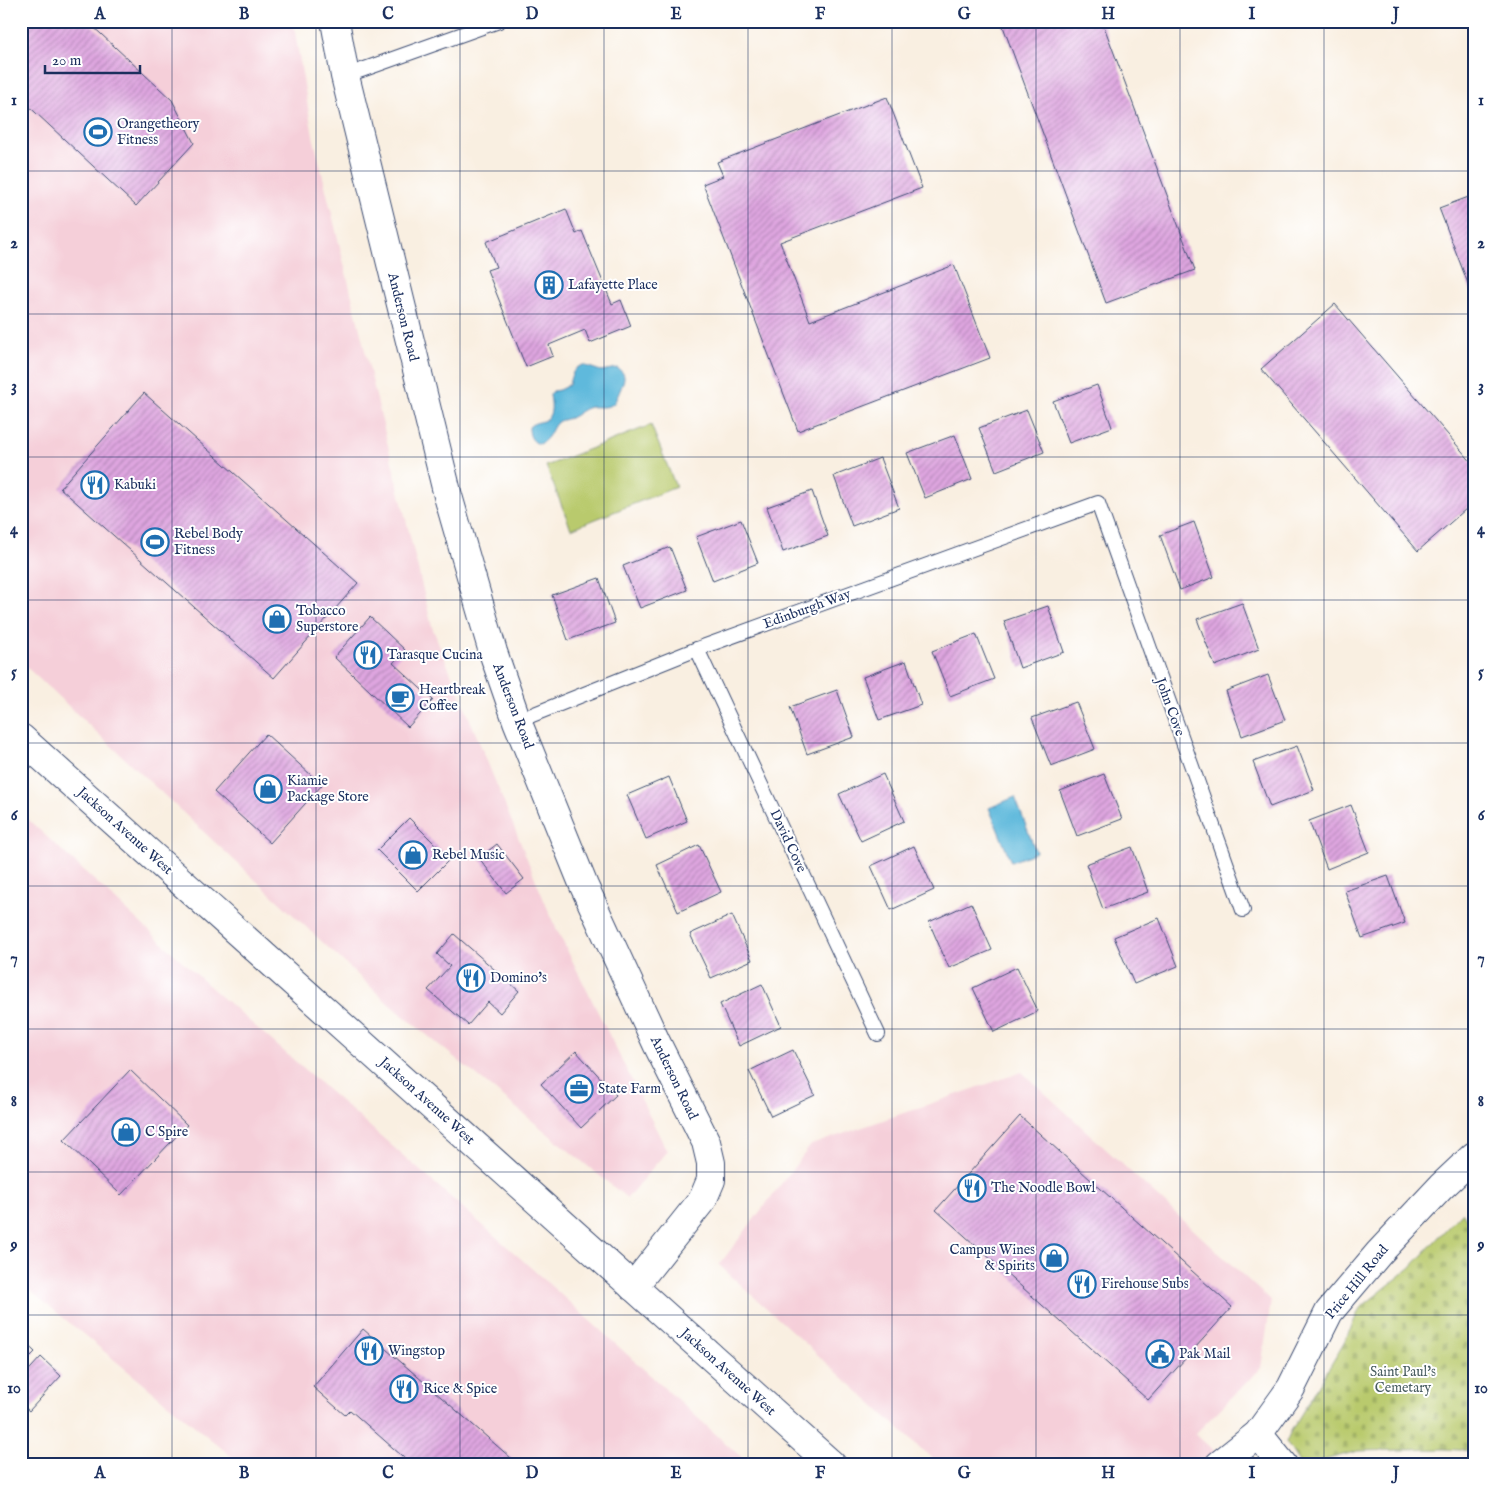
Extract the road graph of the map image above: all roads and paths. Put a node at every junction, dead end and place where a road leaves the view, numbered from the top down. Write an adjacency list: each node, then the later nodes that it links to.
1 (335, 21): 3 (street, Anderson Road)
2 (499, 21): 3 (lane)
3 (346, 76): 6 (street, Anderson Road)
4 (1098, 503): 5 (lane, Edinburgh Way); 8 (lane, John Cove)
5 (697, 649): 6 (lane, Edinburgh Way); 9 (lane, David Cove)
6 (517, 721): 11 (street, Anderson Road)
7 (21, 738): 11 (street, Jackson Avenue West)
8 (1243, 910)
9 (878, 1034)
10 (1474, 1156): 12 (street, Price Hill Road)
11 (633, 1287): 13 (street, Jackson Avenue West)
12 (1258, 1434): 14 (street, Price Hill Road); 15 (street)
13 (832, 1465)
14 (1220, 1465)
15 (1283, 1465)

